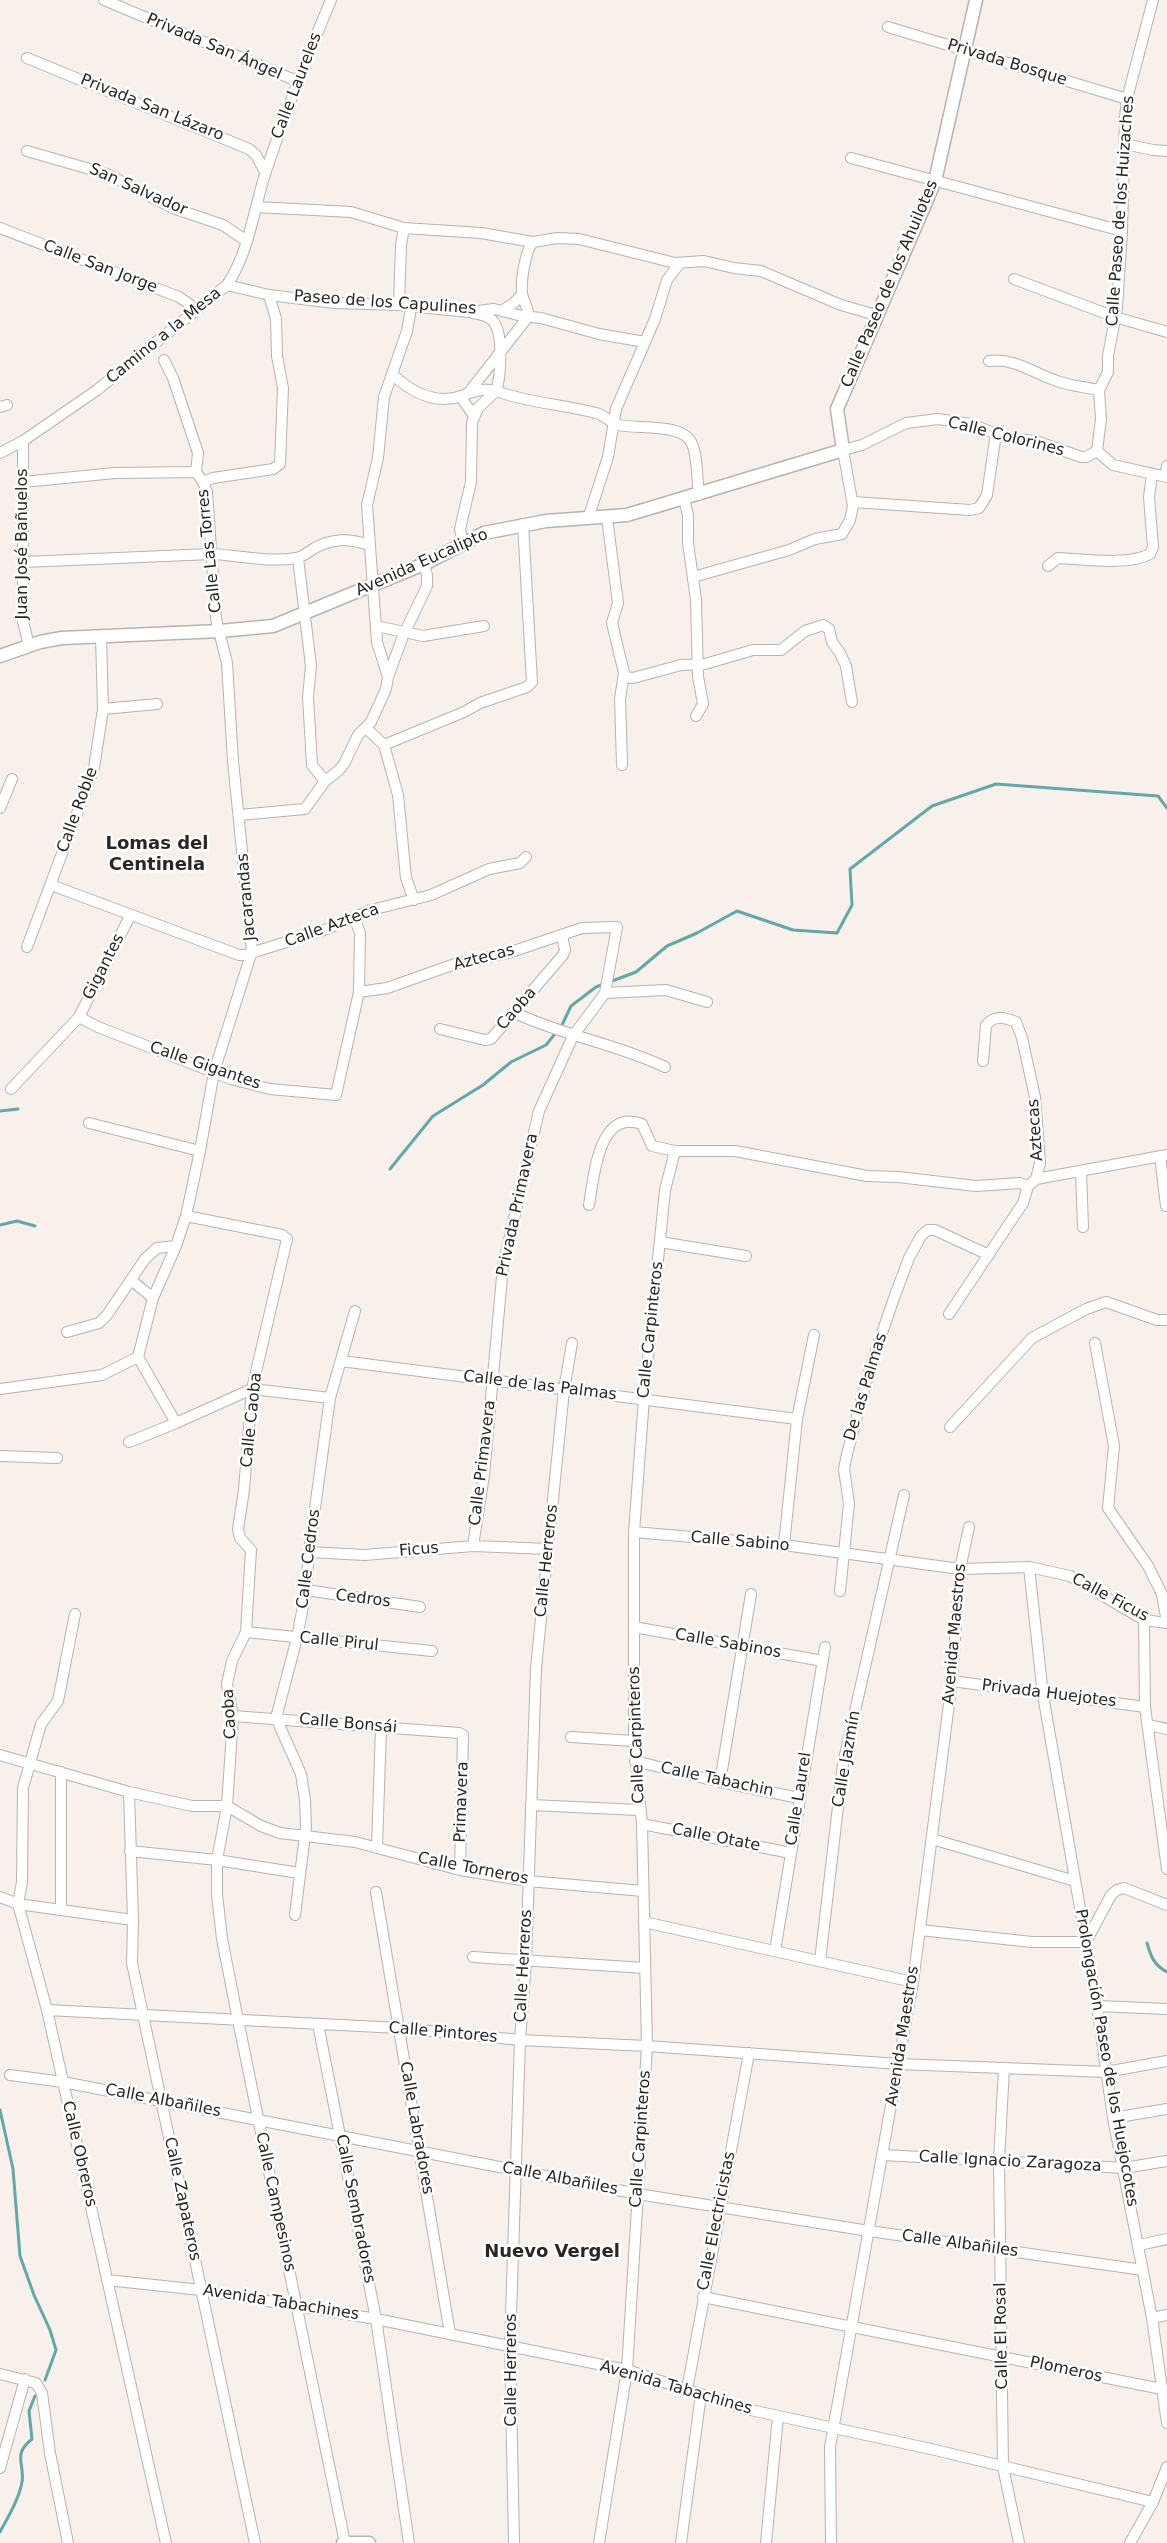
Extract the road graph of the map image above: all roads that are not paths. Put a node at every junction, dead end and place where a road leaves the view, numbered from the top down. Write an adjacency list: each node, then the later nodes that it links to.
1 (104, 0): 8 (street, Privada San Ángel)
2 (331, 0): 8 (street, Calle Laureles)
3 (976, 0): 6 (street, Calle Paseo de los Ahuilotes)
4 (1153, 0): 9 (street, Calle Paseo de los Huizaches)
5 (888, 27): 6 (street, Privada Bosque)
6 (965, 51): 9 (street, Privada Bosque); 15 (street, Calle Paseo de los Ahuilotes)
7 (28, 58): 14 (street, Privada San Lázaro)
8 (297, 82): 14 (street, Calle Laureles)
9 (1127, 99): 10 (street, Calle Paseo de los Huizaches)
10 (1125, 144): 12 (street); 19 (street, Calle Paseo de los Huizaches)
11 (26, 151): 20 (street, San Salvador)
12 (1167, 151)
13 (850, 158): 15 (street)
14 (265, 172): 16 (street, Camino a la Mesa)
15 (935, 180): 19 (street); 32 (street, Calle Paseo de los Ahuilotes)
16 (256, 207): 18 (street); 20 (street, Camino a la Mesa)
17 (0, 228): 30 (street, Calle San Jorge)
18 (404, 228): 21 (street); 27 (street)
19 (1122, 231): 34 (street, Calle Paseo de los Huizaches)
20 (246, 240): 24 (street, Camino a la Mesa)
21 (533, 242): 22 (street); 25 (street)
22 (679, 264): 32 (street); 36 (street)
23 (1014, 279): 34 (street)
24 (227, 285): 26 (street, Paseo de los Capulines); 30 (street, Camino a la Mesa)
25 (522, 294): 29 (street); 33 (street)
26 (269, 295): 27 (street, Paseo de los Capulines); 55 (street)
27 (399, 305): 28 (street, Paseo de los Capulines)
28 (411, 308): 31 (street, Paseo de los Capulines); 40 (street)
29 (503, 310): 31 (street, Paseo de los Capulines); 33 (street, Paseo de los Capulines)
30 (195, 312): 47 (street, Camino a la Mesa)
31 (470, 312): 37 (street)
32 (876, 316): 48 (street, Calle Paseo de los Ahuilotes)
33 (528, 317): 36 (street, Paseo de los Capulines); 37 (street)
34 (1115, 317): 35 (street); 42 (street, Calle Paseo de los Huizaches)
35 (1167, 332)
36 (645, 342): 45 (street)
37 (500, 350): 41 (street); 43 (street)
38 (164, 360): 51 (street, Calle Las Torres)
39 (989, 361): 42 (street)
40 (392, 374): 43 (street); 63 (street)
41 (496, 390): 43 (street); 44 (street); 45 (street)
42 (1099, 390): 49 (street, Calle Paseo de los Huizaches)
43 (464, 395): 44 (street)
44 (474, 416): 62 (street)
45 (614, 424): 56 (street); 59 (street)
46 (996, 433): 48 (street, Calle Colorines); 49 (street, Calle Colorines); 58 (street)
47 (23, 441): 50 (street, Camino a la Mesa); 54 (street, Juan José Bañuelos)
48 (843, 450): 56 (street, Avenida Eucalipto); 58 (street)
49 (1097, 451): 53 (street)
50 (0, 453)
51 (196, 472): 54 (street); 55 (street, Calle Las Torres)
52 (1166, 473): 53 (street)
53 (1152, 474): 68 (street)
54 (24, 482): 66 (street, Juan José Bañuelos)
55 (203, 482): 64 (street, Calle Las Torres)
56 (699, 495): 57 (street, Avenida Eucalipto)
57 (684, 499): 60 (street, Avenida Eucalipto); 69 (street)
58 (853, 502): 69 (street)
59 (588, 518): 60 (street, Avenida Eucalipto); 61 (street, Avenida Eucalipto)
60 (607, 518): 81 (street)
61 (523, 524): 62 (street, Avenida Eucalipto); 87 (street)
62 (463, 543): 67 (street, Avenida Eucalipto)
63 (369, 545): 65 (street); 70 (street)
64 (211, 554): 65 (street); 66 (street); 74 (street, Calle Las Torres)
65 (298, 558): 71 (street)
66 (24, 562): 77 (street, Juan José Bañuelos)
67 (424, 564): 70 (street, Avenida Eucalipto); 75 (street)
68 (1048, 566)
69 (693, 577): 79 (street)
70 (373, 586): 71 (street, Avenida Eucalipto); 72 (street)
71 (304, 616): 74 (street, Avenida Eucalipto); 90 (street)
72 (376, 626): 75 (street); 80 (street)
73 (484, 626): 75 (street)
74 (220, 631): 76 (street, Avenida Eucalipto); 92 (street, Jacarandas)
75 (405, 631): 80 (street)
76 (101, 637): 77 (street, Avenida Eucalipto); 84 (street, Calle Roble)
77 (29, 645): 78 (street, Avenida Eucalipto)
78 (0, 656)
79 (699, 664): 81 (street); 82 (street); 85 (street)
80 (388, 677): 86 (street)
81 (624, 677): 88 (street)
82 (852, 702)
83 (157, 704): 84 (street)
84 (103, 709): 94 (street, Calle Roble)
85 (696, 716)
86 (366, 728): 87 (street); 90 (street)
87 (384, 745): 95 (street)
88 (622, 765)
89 (12, 780): 91 (street)
90 (325, 781): 92 (street)
91 (0, 808)
92 (240, 815): 100 (street, Jacarandas)
93 (526, 857): 95 (street, Calle Azteca)
94 (50, 885): 96 (street, Calle Azteca); 99 (street, Calle Roble)
95 (414, 900): 97 (street, Calle Azteca)
96 (130, 916): 100 (street, Calle Azteca); 105 (street, Gigantes)
97 (354, 917): 100 (street, Calle Azteca); 101 (street)
98 (562, 935): 101 (street, Aztecas); 102 (street, Aztecas); 104 (street, Caoba)
99 (27, 947)
100 (252, 954): 110 (street, Jacarandas)
101 (360, 992): 110 (street, Calle Gigantes)
102 (605, 994): 103 (street); 107 (street, Privada Primavera)
103 (707, 1002)
104 (515, 1013): 106 (street, Caoba); 107 (street)
105 (79, 1017): 110 (street, Calle Gigantes); 111 (street, Gigantes)
106 (440, 1029)
107 (573, 1036): 109 (street); 137 (street, Privada Primavera)
108 (983, 1061): 117 (street, Aztecas)
109 (665, 1067)
110 (214, 1072): 113 (street, Jacarandas)
111 (11, 1089)
112 (89, 1123): 113 (street)
113 (200, 1151): 120 (street, Jacarandas)
114 (675, 1151): 117 (street); 118 (street); 122 (street, Calle Carpinteros)
115 (1164, 1156): 116 (street); 119 (street)
116 (1081, 1171): 117 (street); 121 (street)
117 (1032, 1182): 124 (street, Aztecas)
118 (589, 1205)
119 (1166, 1206)
120 (186, 1216): 123 (street, Jacarandas); 138 (street, Calle Caoba)
121 (1082, 1227)
122 (660, 1242): 125 (street); 142 (street, Calle Carpinteros)
123 (176, 1246): 126 (street); 127 (street, Jacarandas)
124 (989, 1255): 129 (street, Aztecas); 156 (street, De las Palmas)
125 (746, 1256)
126 (131, 1280): 127 (street); 131 (street)
127 (153, 1298): 135 (street, Jacarandas)
128 (356, 1311): 136 (street, Calle Cedros)
129 (949, 1314)
130 (1167, 1320): 145 (street)
131 (67, 1332)
132 (814, 1335): 143 (street)
133 (572, 1343): 140 (street, Calle Herreros)
134 (1095, 1343): 167 (street)
135 (138, 1357): 139 (street); 144 (street)
136 (341, 1361): 137 (street, Calle de las Palmas); 141 (street, Calle Cedros)
137 (492, 1381): 140 (street, Calle de las Palmas); 153 (street, Calle Primavera)
138 (252, 1388): 141 (street); 144 (street); 160 (street, Calle Caoba)
139 (0, 1389)
140 (564, 1390): 142 (street, Calle de las Palmas); 154 (street, Calle Herreros)
141 (330, 1398): 155 (street, Calle Cedros)
142 (644, 1398): 143 (street, Calle de las Palmas); 151 (street, Calle Carpinteros)
143 (797, 1419): 152 (street)
144 (176, 1423): 146 (street)
145 (950, 1427)
146 (129, 1442)
147 (0, 1456): 148 (street)
148 (57, 1458)
149 (904, 1495): 157 (street, Calle Jazmín)
150 (968, 1527): 159 (street, Avenida Maestros)
151 (634, 1532): 152 (street, Calle Sabino); 168 (street, Calle Carpinteros)
152 (784, 1545): 156 (street, Calle Sabino)
153 (473, 1546): 154 (street); 155 (street, Ficus)
154 (549, 1550): 193 (street, Calle Herreros)
155 (309, 1552): 161 (street, Calle Cedros)
156 (844, 1554): 157 (street, Calle Ficus); 162 (street, De las Palmas)
157 (888, 1559): 159 (street, Calle Ficus); 222 (street, Calle Jazmín)
158 (1029, 1567): 159 (street, Calle Ficus); 166 (street, Calle Ficus); 176 (street, Prolongación Paseo de los Huejocotes)
159 (960, 1569): 175 (street, Avenida Maestros)
160 (250, 1570): 169 (street, Caoba)
161 (306, 1590): 164 (street, Cedros); 170 (street, Calle Cedros)
162 (840, 1591)
163 (751, 1594): 171 (street)
164 (420, 1607)
165 (75, 1614): 188 (street, Calle Obreros)
166 (1144, 1620): 167 (street, Calle Ficus); 177 (street)
167 (1167, 1623)
168 (634, 1627): 171 (street, Calle Sabinos); 185 (street, Calle Carpinteros)
169 (246, 1632): 170 (street, Calle Pirul); 178 (street, Caoba)
170 (297, 1638): 173 (street, Calle Pirul); 179 (street, Calle Cedros)
171 (742, 1646): 174 (street, Calle Sabinos); 190 (street)
172 (825, 1648): 174 (street, Calle Laurel)
173 (432, 1651)
174 (823, 1661): 192 (street, Calle Laurel)
175 (952, 1682): 176 (street, Privada Huejotes); 198 (street, Avenida Maestros)
176 (1043, 1695): 177 (street, Privada Huejotes); 207 (street, Prolongación Paseo de los Huejocotes)
177 (1145, 1707): 180 (street)
178 (233, 1716): 179 (street, Calle Bonsái); 194 (street, Caoba)
179 (276, 1718): 181 (street, Calle Bonsái); 197 (street)
180 (1148, 1725): 182 (street); 203 (street)
181 (382, 1726): 183 (street, Calle Bonsái); 199 (street)
182 (1167, 1729)
183 (463, 1735): 204 (street, Primavera)
184 (571, 1737): 185 (street)
185 (634, 1740): 187 (street, Calle Carpinteros)
186 (0, 1755): 188 (street)
187 (635, 1761): 190 (street, Calle Tabachin); 195 (street, Calle Carpinteros)
188 (28, 1763): 189 (street); 211 (street, Calle Obreros)
189 (60, 1772): 191 (street); 213 (street)
190 (720, 1782): 192 (street, Calle Tabachin)
191 (129, 1792): 194 (street); 200 (street, Calle Zapateros)
192 (799, 1798): 201 (street, Calle Laurel)
193 (532, 1805): 195 (street); 206 (street, Calle Herreros)
194 (227, 1806): 197 (street, Calle Torneros); 202 (street, Caoba)
195 (639, 1810): 196 (street, Calle Carpinteros)
196 (642, 1824): 201 (street, Calle Otate); 208 (street, Calle Carpinteros)
197 (304, 1835): 199 (street, Calle Torneros); 205 (street)
198 (932, 1839): 207 (street); 217 (street, Avenida Maestros)
199 (377, 1848): 204 (street, Calle Torneros)
200 (130, 1852): 202 (street); 215 (street, Calle Zapateros)
201 (791, 1853): 219 (street, Calle Laurel)
202 (217, 1860): 205 (street); 229 (street, Calle Campesinos)
203 (1167, 1869)
204 (460, 1870): 206 (street, Calle Torneros)
205 (299, 1874): 214 (street)
206 (528, 1881): 208 (street, Calle Torneros); 221 (street, Calle Herreros)
207 (1075, 1881): 218 (street, Prolongación Paseo de los Huejocotes)
208 (643, 1891): 216 (street, Calle Carpinteros)
209 (376, 1892): 231 (street, Calle Labradores)
210 (0, 1897): 211 (street)
211 (18, 1904): 213 (street); 226 (street, Calle Obreros)
212 (1167, 1905): 218 (street)
213 (61, 1909): 215 (street)
214 (295, 1915)
215 (133, 1920): 228 (street, Calle Zapateros)
216 (644, 1922): 219 (street); 223 (street, Calle Carpinteros)
217 (920, 1930): 218 (street); 224 (street, Avenida Maestros)
218 (1086, 1942): 225 (street, Prolongación Paseo de los Huejocotes)
219 (776, 1951): 222 (street)
220 (473, 1957): 221 (street)
221 (526, 1960): 223 (street); 232 (street, Calle Herreros)
222 (820, 1961): 224 (street)
223 (645, 1968): 233 (street, Calle Carpinteros)
224 (913, 1982): 236 (street, Avenida Maestros)
225 (1097, 2006): 227 (street); 238 (street, Prolongación Paseo de los Huejocotes)
226 (47, 2010): 228 (street, Calle Pintores); 240 (street, Calle Obreros)
227 (1167, 2010)
228 (143, 2015): 229 (street, Calle Pintores); 241 (street, Calle Zapateros)
229 (238, 2020): 230 (street, Calle Pintores); 244 (street, Calle Campesinos)
230 (318, 2024): 231 (street, Calle Pintores); 245 (street, Calle Sembradores)
231 (399, 2028): 232 (street, Calle Pintores); 246 (street, Calle Labradores)
232 (520, 2040): 233 (street, Calle Pintores); 251 (street, Calle Herreros)
233 (647, 2046): 234 (street, Calle Pintores); 252 (street, Calle Carpinteros)
234 (750, 2053): 236 (street, Calle Pintores); 253 (street, Calle Electricistas)
235 (1167, 2061): 238 (street, Calle Pintores)
236 (899, 2064): 237 (street, Calle Pintores); 247 (street, Avenida Maestros)
237 (1004, 2068): 238 (street, Calle Pintores); 248 (street, Calle El Rosal)
238 (1106, 2072): 243 (street, Prolongación Paseo de los Huejocotes)
239 (10, 2074): 240 (street, Calle Albañiles)
240 (63, 2082): 241 (street, Calle Albañiles); 259 (street, Calle Obreros)
241 (161, 2101): 244 (street, Calle Albañiles); 260 (street, Calle Zapateros)
242 (1167, 2109): 243 (street)
243 (1114, 2118): 250 (street, Prolongación Paseo de los Huejocotes)
244 (258, 2120): 245 (street, Calle Albañiles); 262 (street, Calle Campesinos)
245 (341, 2136): 246 (street, Calle Albañiles); 265 (street, Calle Sembradores)
246 (420, 2152): 251 (street, Calle Albañiles); 267 (street, Calle Labradores)
247 (883, 2155): 248 (street, Calle Ignacio Zaragoza); 254 (street, Avenida Maestros)
248 (999, 2161): 250 (street, Calle Ignacio Zaragoza); 257 (street, Calle El Rosal)
249 (1167, 2161): 250 (street, Calle Ignacio Zaragoza)
250 (1124, 2168): 256 (street, Prolongación Paseo de los Huejocotes)
251 (516, 2170): 252 (street, Calle Albañiles); 268 (street, Calle Herreros)
252 (638, 2194): 253 (street, Calle Albañiles); 270 (street, Calle Carpinteros)
253 (720, 2208): 254 (street, Calle Albañiles); 261 (street, Calle Electricistas)
254 (869, 2231): 257 (street, Calle Albañiles); 266 (street, Avenida Maestros)
255 (1167, 2239): 256 (street)
256 (1139, 2245): 258 (street, Prolongación Paseo de los Huejocotes)
257 (1000, 2250): 258 (street, Calle Albañiles); 269 (street, Calle El Rosal)
258 (1143, 2270): 264 (street, Prolongación Paseo de los Huejocotes)
259 (107, 2280): 260 (street, Avenida Tabachines); 284 (street, Calle Obreros)
260 (201, 2290): 262 (street, Avenida Tabachines); 285 (street, Calle Zapateros)
261 (703, 2297): 266 (street, Plomeros); 273 (street, Calle Electricistas)
262 (296, 2306): 265 (street, Avenida Tabachines); 286 (street, Calle Campesinos)
263 (1167, 2315): 264 (street)
264 (1152, 2318): 274 (street, Prolongación Paseo de los Huejocotes)
265 (376, 2319): 267 (street, Avenida Tabachines); 288 (street, Calle Sembradores)
266 (852, 2326): 269 (street, Plomeros); 278 (street, Avenida Maestros)
267 (450, 2334): 268 (street, Avenida Tabachines)
268 (510, 2346): 270 (street, Avenida Tabachines); 289 (street, Calle Herreros)
269 (1002, 2357): 274 (street, Plomeros); 279 (street, Calle El Rosal)
270 (627, 2370): 273 (street, Avenida Tabachines); 290 (street, Calle Carpinteros)
271 (0, 2374): 272 (street)
272 (25, 2379): 280 (street); 283 (street)
273 (687, 2390): 275 (street, Avenida Tabachines)
274 (1165, 2390): 277 (street, Prolongación Paseo de los Huejocotes)
275 (701, 2394): 276 (street, Avenida Tabachines); 291 (street)
276 (778, 2416): 278 (street, Avenida Tabachines); 292 (street)
277 (1167, 2423)
278 (833, 2428): 279 (street, Avenida Tabachines); 293 (street, Avenida Maestros)
279 (1003, 2466): 282 (street, Avenida Tabachines); 294 (street, Calle El Rosal)
280 (0, 2468)
281 (1167, 2469): 282 (street)
282 (1152, 2502): 295 (street)
283 (68, 2543)
284 (166, 2543)
285 (255, 2543)
286 (344, 2543): 287 (street)
287 (369, 2543)
288 (409, 2543)
289 (514, 2543)
290 (599, 2543)
291 (682, 2543)
292 (766, 2543)
293 (831, 2543)
294 (1018, 2543)
295 (1130, 2543)

